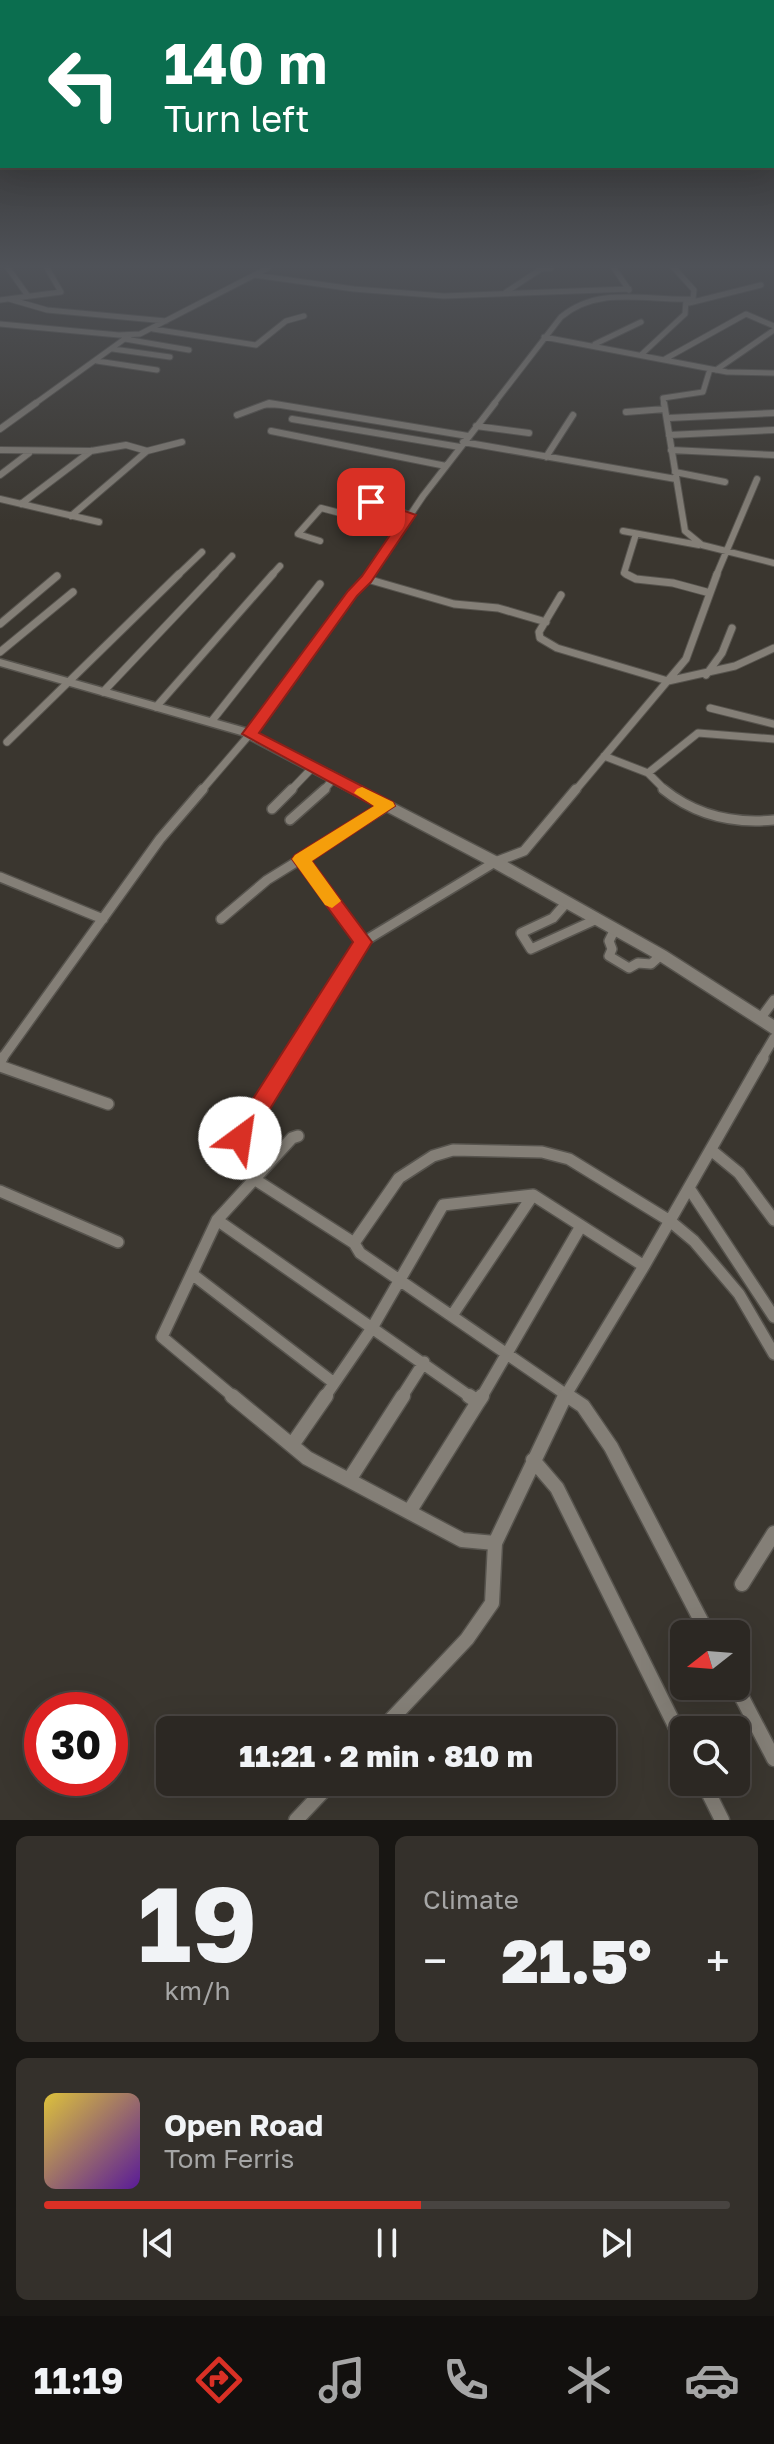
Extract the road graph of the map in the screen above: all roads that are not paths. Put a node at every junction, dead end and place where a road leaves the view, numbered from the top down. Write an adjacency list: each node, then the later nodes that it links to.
1 (108, 353): 10 (street)
2 (141, 353): 8 (street)
3 (532, 353): 21 (street)
4 (637, 353): 7 (street)
5 (676, 353): 9 (street)
6 (737, 353): 11 (street)
7 (642, 354): 9 (street)
8 (170, 357)
9 (665, 359): 11 (street)
10 (97, 361): 12 (street); 22 (street)
11 (713, 369): 13 (street); 14 (street)
12 (157, 370)
13 (773, 371)
14 (665, 409): 15 (street); 19 (street)
15 (626, 412)
16 (774, 413): 19 (street)
17 (237, 415): 28 (street)
18 (573, 415): 35 (street)
19 (668, 418): 26 (street)
20 (292, 419): 28 (street)
21 (476, 426): 25 (street); 28 (street)
22 (0, 429)
23 (774, 430): 26 (street)
24 (271, 431): 36 (street)
25 (529, 433)
26 (669, 435): 30 (street)
27 (182, 442): 32 (street)
28 (464, 442): 35 (street); 36 (street)
29 (0, 450): 33 (street)
30 (671, 450): 34 (street); 38 (street)
31 (91, 451): 32 (street); 33 (street); 42 (street)
32 (147, 451): 44 (street)
33 (30, 452): 37 (street)
34 (774, 455)
35 (546, 457): 38 (street)
36 (446, 466): 43 (street)
37 (0, 475)
38 (675, 475): 40 (street); 49 (street)
39 (757, 479): 51 (street)
40 (725, 482)
41 (0, 499): 42 (street)
42 (21, 504): 44 (street)
43 (410, 515): 48 (street); 56 (street)
44 (71, 516): 45 (street)
45 (99, 522)
46 (623, 531): 47 (street)
47 (636, 534): 49 (street); 59 (street)
48 (320, 541)
49 (702, 545): 51 (street)
50 (202, 552): 68 (street)
51 (725, 553): 53 (street); 59 (street)
52 (232, 556): 70 (street)
53 (774, 563)
54 (280, 566): 71 (street)
55 (57, 576): 62 (street)
56 (367, 579): 61 (street); 75 (street)
57 (320, 584): 73 (street)
58 (73, 592): 65 (street)
59 (710, 593): 69 (street)
60 (561, 595): 61 (street)
61 (546, 622): 69 (street)
62 (0, 624)
63 (732, 628): 67 (street)
64 (774, 648): 67 (street)
65 (0, 652)
66 (0, 662): 68 (street)
67 (706, 675): 69 (street)
68 (68, 681): 70 (street); 77 (street)
69 (668, 681): 78 (street)
70 (103, 692): 71 (street)
71 (156, 707): 73 (street)
72 (710, 708): 74 (street)
73 (211, 722): 75 (street)
74 (774, 724)
75 (250, 734): 79 (street); 90 (street)
76 (774, 739): 80 (street)
77 (7, 742)
78 (604, 756): 80 (street); 87 (street)
79 (313, 767): 81 (street); 83 (street)
80 (648, 773): 85 (street)
81 (334, 778): 82 (street); 84 (street)
82 (387, 806): 86 (street); 87 (street)
83 (272, 809)
84 (290, 820)
85 (774, 820)
86 (301, 859): 91 (street); 94 (street)
87 (495, 862): 89 (street); 94 (street)
88 (0, 877): 90 (street)
89 (567, 902): 92 (street); 92 (street)
90 (103, 919): 100 (street)
91 (221, 919)
92 (597, 919): 93 (street)
93 (615, 929): 95 (street); 95 (street)
94 (363, 942): 103 (street)
95 (661, 955): 97 (street)
96 (774, 1000): 97 (street)
97 (760, 1019): 98 (street)
98 (774, 1028)
99 (774, 1038): 104 (street)
100 (0, 1064): 101 (street)
101 (108, 1104)
102 (298, 1136): 105 (street)
103 (240, 1138)
104 (711, 1150): 106 (street); 110 (street)
105 (254, 1179): 109 (street); 114 (street)
106 (689, 1188): 111 (street); 119 (street)
107 (0, 1191): 113 (street)
108 (533, 1195): 112 (street); 117 (street); 118 (street)
109 (217, 1220): 116 (street); 120 (street)
110 (774, 1220)
111 (670, 1221): 114 (street); 115 (street); 122 (street)
112 (581, 1226): 115 (street); 121 (street)
113 (118, 1242)
114 (354, 1243): 117 (street)
115 (644, 1266): 125 (street)
116 (192, 1274): 124 (street); 127 (street)
117 (399, 1277): 118 (street); 120 (street)
118 (453, 1314): 121 (street)
119 (774, 1317)
120 (372, 1328): 123 (street); 124 (street)
121 (507, 1351): 125 (street); 126 (street)
122 (774, 1354)
123 (424, 1362): 126 (street); 129 (street)
124 (334, 1383): 127 (street)
125 (566, 1394): 128 (street); 134 (street)
126 (478, 1402): 130 (street)
127 (292, 1445): 129 (street)
128 (533, 1460): 132 (street); 137 (street)
129 (349, 1480): 130 (street)
130 (409, 1512): 132 (street)
131 (774, 1533): 133 (street)
132 (495, 1543): 136 (street)
133 (742, 1584)
134 (701, 1620)
135 (743, 1700): 138 (street)
136 (394, 1716)
137 (670, 1716)
138 (774, 1759)
139 (319, 1796): 141 (street)
140 (710, 1796): 142 (street)
141 (298, 1819)
142 (722, 1820)

